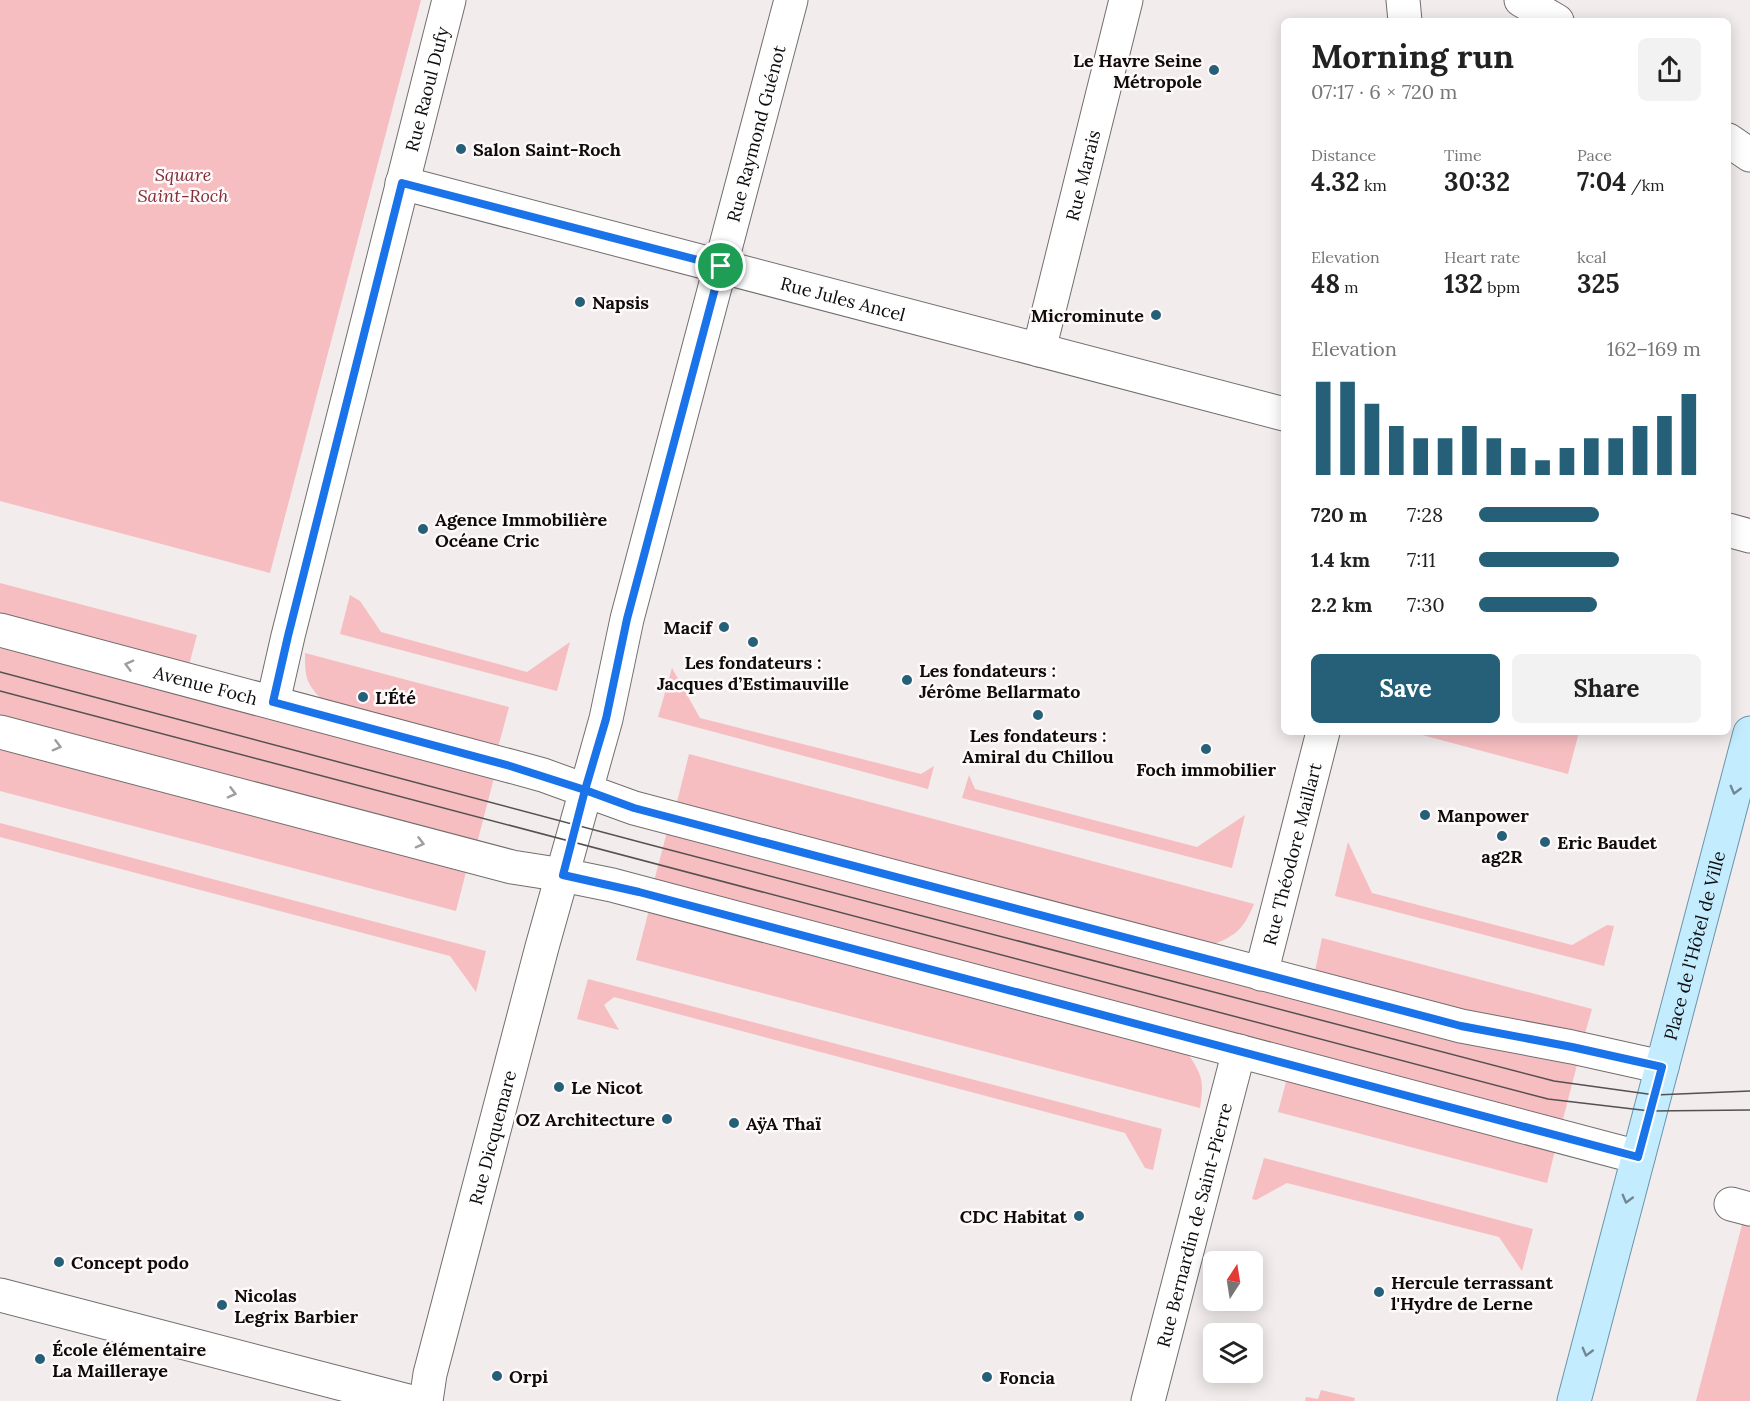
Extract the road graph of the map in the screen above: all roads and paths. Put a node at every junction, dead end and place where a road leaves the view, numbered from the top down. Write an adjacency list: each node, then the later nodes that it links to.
1 (449, 0): 10 (street, Rue Raoul Dufy)
2 (791, 0): 11 (street, Rue Raymond Guénot)
3 (1126, 0): 12 (street, Rue Marais)
4 (1403, 0): 7 (street)
5 (1521, 0): 6 (street)
6 (1552, 13)
7 (1405, 18)
8 (1731, 142): 9 (street)
9 (1750, 155)
10 (402, 183): 11 (street, Rue Jules Ancel); 17 (street, Rue Raoul Dufy)
11 (721, 266): 12 (street, Rue Jules Ancel); 21 (street, Rue Raymond Guénot)
12 (1039, 350): 13 (street, Rue Jules Ancel)
13 (1281, 413)
14 (1731, 531): 15 (street)
15 (1750, 536)
16 (0, 630): 17 (street, Avenue Foch, one-way to 16)
17 (273, 702): 21 (street, Avenue Foch)
18 (0, 732): 22 (street, one-way to 22)
19 (1750, 733): 25 (main road, Place de l'Hôtel de Ville, one-way to 25)
20 (1322, 735): 23 (street, Rue Théodore Maillart)
21 (585, 790): 22 (street); 23 (street, Avenue Foch)
22 (563, 875): 24 (street); 29 (street, Rue Dicquemare)
23 (1261, 974): 25 (street, Avenue Foch)
24 (1239, 1051): 26 (street); 30 (street, Rue Bernardin de Saint-Pierre)
25 (1662, 1067): 26 (main road, Place de l'Hôtel de Ville)
26 (1638, 1157): 31 (main road, Place de l'Hôtel de Ville, one-way to 31)
27 (0, 1295): 28 (street)
28 (408, 1401)
29 (426, 1401)
30 (1148, 1401)
31 (1574, 1401)

